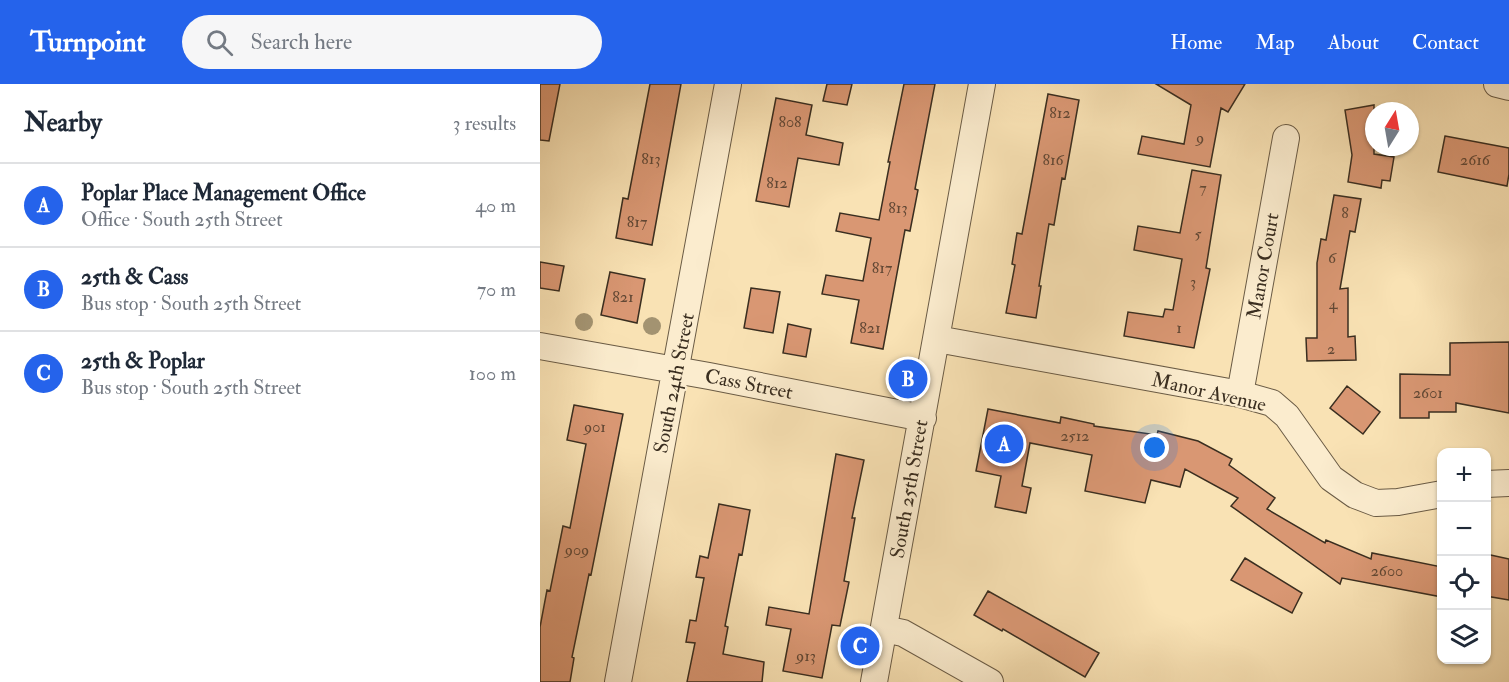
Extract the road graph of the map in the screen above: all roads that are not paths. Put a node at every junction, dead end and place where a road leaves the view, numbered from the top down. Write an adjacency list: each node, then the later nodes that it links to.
1 (728, 84): 8 (street, South 24th Street)
2 (982, 84): 6 (street, South 25th Street)
3 (1497, 84): 4 (street)
4 (1509, 87)
5 (1286, 138): 9 (street, Manor Court)
6 (938, 339): 9 (street, Manor Avenue); 10 (street, South 25th Street)
7 (540, 346): 8 (street, Cass Street)
8 (676, 370): 10 (street, Cass Street); 15 (street, South 24th Street)
9 (1240, 394): 13 (street, Manor Avenue)
10 (923, 418): 14 (street, South 25th Street)
11 (1509, 483): 12 (street)
12 (1491, 484)
13 (1437, 495)
14 (884, 629): 16 (street, South 25th Street); 17 (street)
15 (618, 682)
16 (874, 682)
17 (990, 682)

